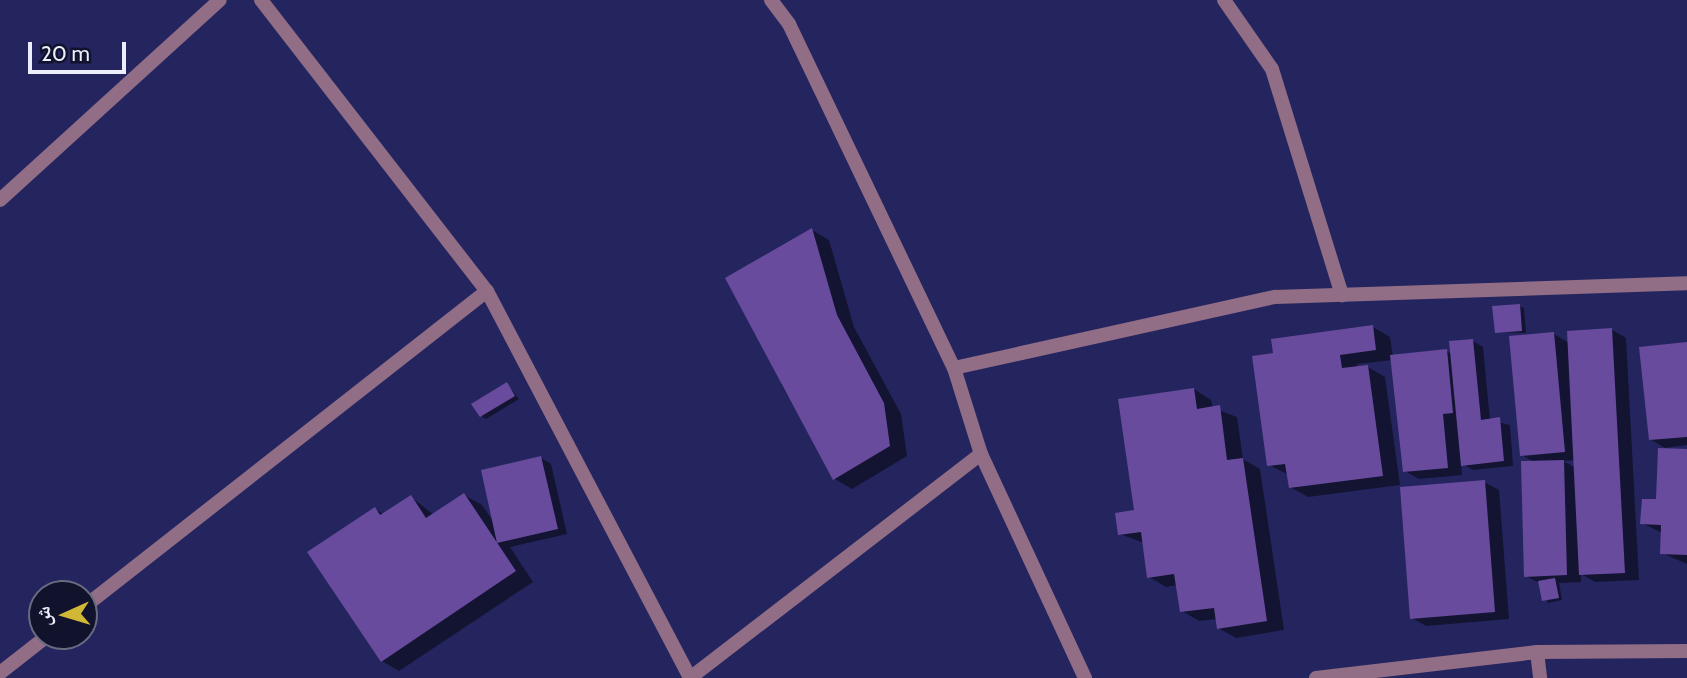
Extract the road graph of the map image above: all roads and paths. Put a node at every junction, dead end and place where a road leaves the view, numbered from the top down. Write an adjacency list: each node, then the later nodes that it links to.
1 (220, 0): 5 (street)
2 (261, 0): 7 (street)
3 (771, 0): 9 (street)
4 (1224, 0): 8 (street)
5 (0, 200)
6 (1687, 282): 8 (street)
7 (487, 291): 11 (street); 16 (street)
8 (1342, 295): 9 (street)
9 (954, 368): 10 (street)
10 (981, 454): 16 (street); 17 (street)
11 (98, 596)
12 (29, 650): 15 (street)
13 (1687, 651): 14 (street)
14 (1537, 652): 18 (street); 19 (street)
15 (0, 673)
16 (690, 678)
17 (1085, 678)
18 (1316, 678)
19 (1540, 678)

